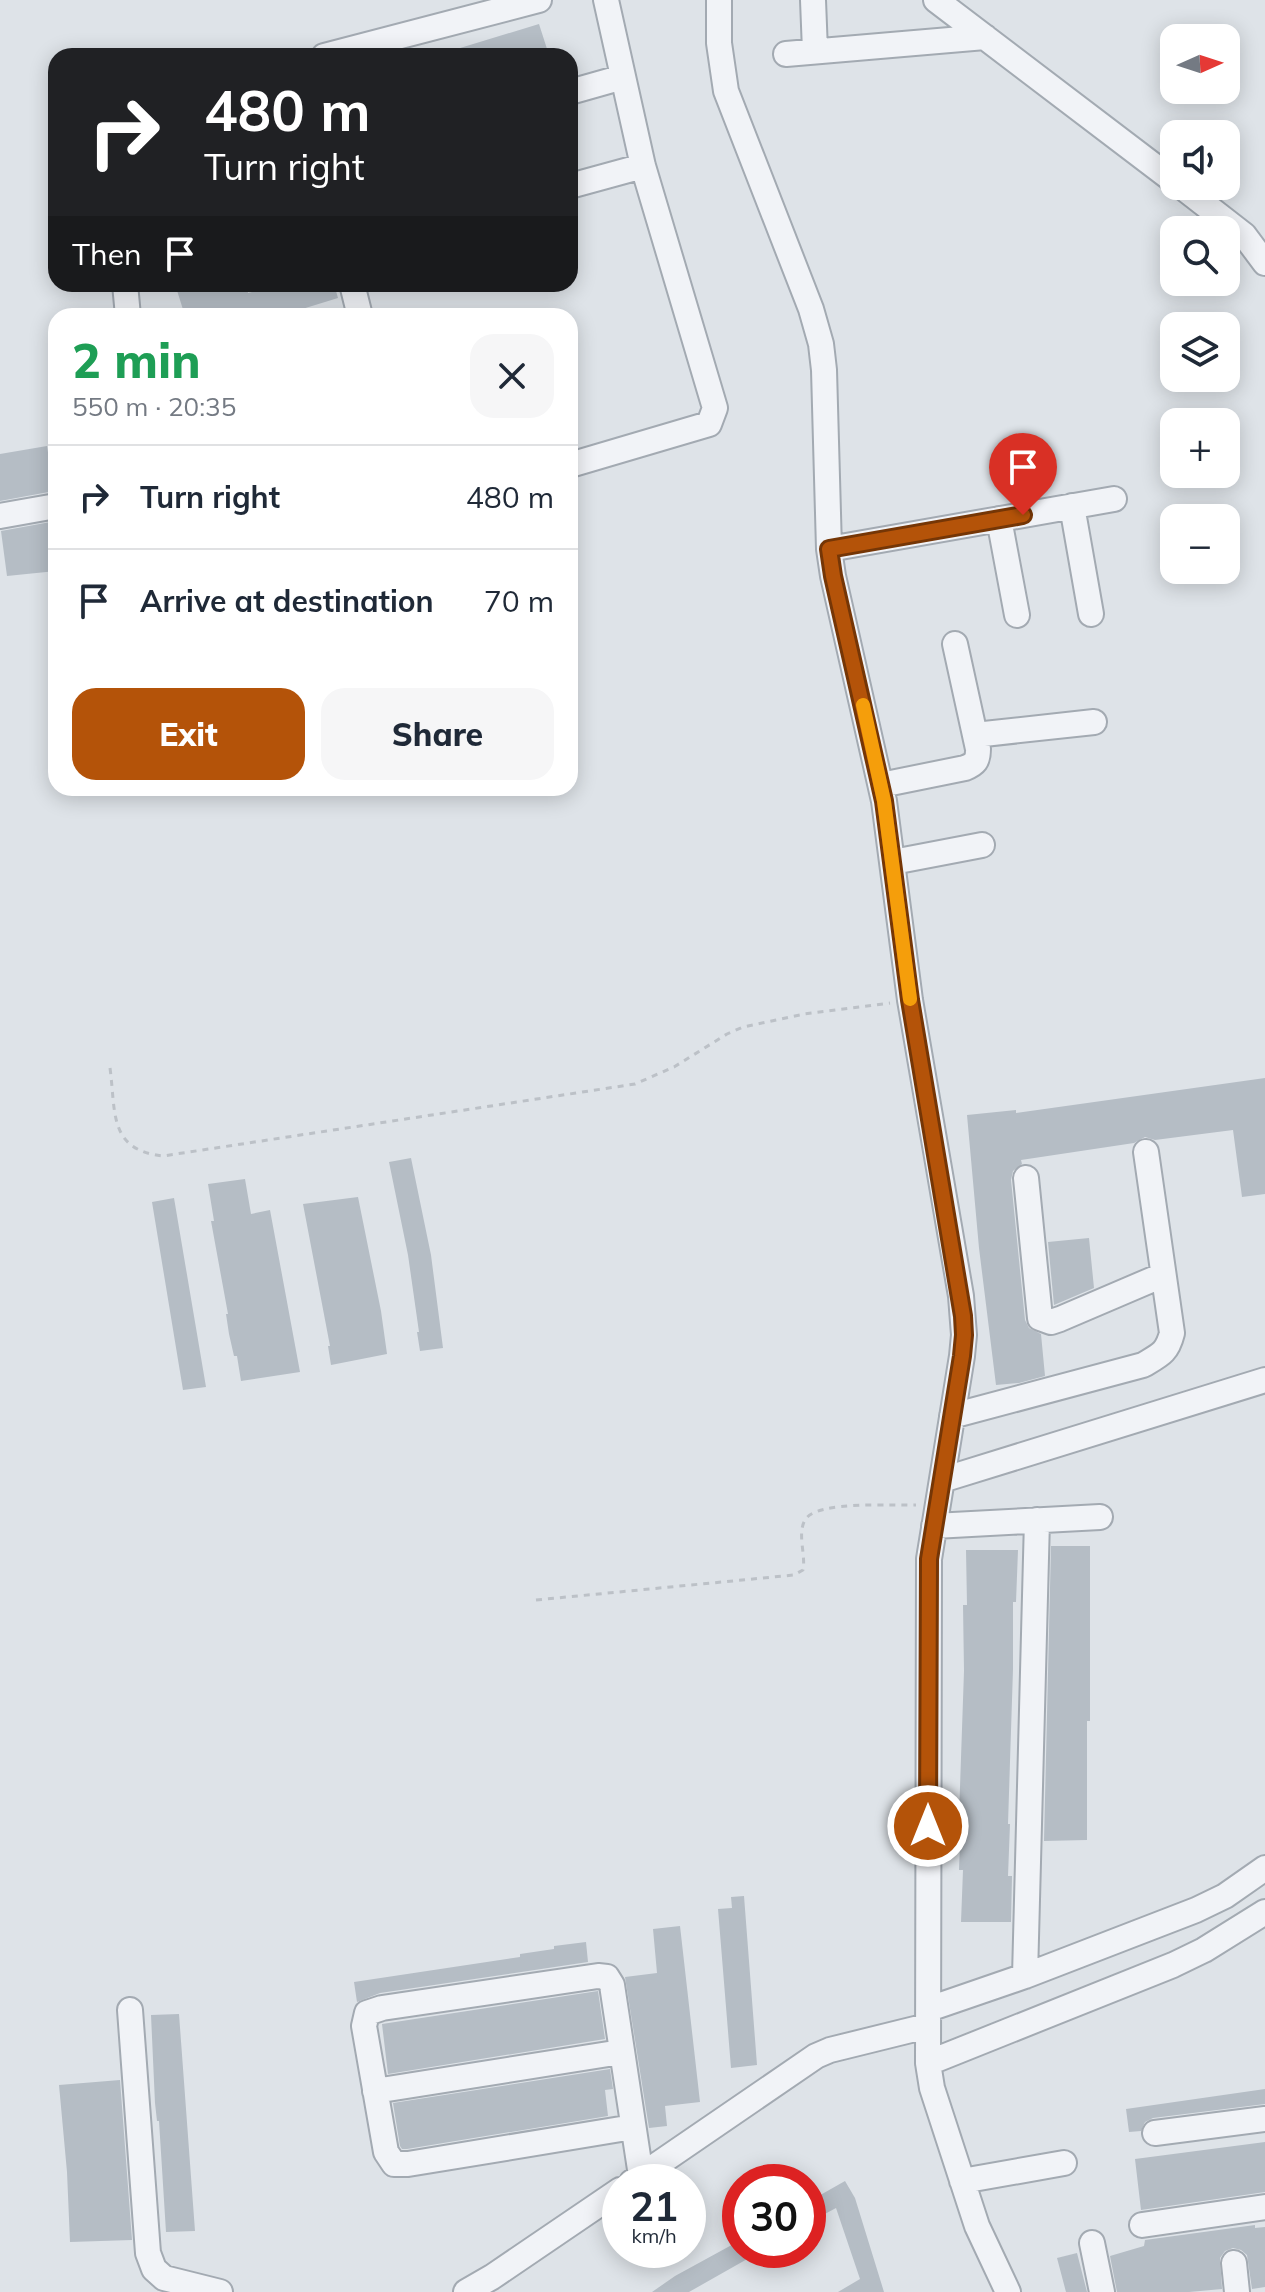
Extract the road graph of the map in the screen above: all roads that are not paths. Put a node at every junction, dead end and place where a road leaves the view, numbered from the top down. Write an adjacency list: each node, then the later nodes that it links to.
1 (539, 0): 7 (street)
2 (606, 0): 10 (street)
3 (719, 0): 23 (street)
4 (813, 0): 8 (street)
5 (936, 0): 6 (street)
6 (985, 37): 8 (street); 13 (street)
7 (355, 48)
8 (815, 51): 9 (street)
9 (786, 54)
10 (623, 77): 11 (street); 12 (street)
11 (578, 90)
12 (643, 166): 14 (street); 17 (street)
13 (1160, 170)
14 (578, 184)
15 (1199, 200): 16 (street)
16 (1265, 263)
17 (578, 463)
18 (1114, 499): 19 (street)
19 (1072, 506): 22 (street); 24 (street)
20 (48, 507): 21 (street)
21 (0, 516)
22 (999, 519): 23 (street); 25 (street)
23 (829, 549): 29 (street)
24 (1091, 614)
25 (1017, 615)
26 (955, 644): 28 (street)
27 (1094, 722): 28 (street)
28 (975, 735): 29 (street)
29 (881, 785): 31 (street)
30 (982, 845): 31 (street)
31 (893, 862): 36 (street)
32 (1146, 1152): 34 (street)
33 (1026, 1178): 34 (street)
34 (1163, 1275): 36 (street)
35 (1265, 1380): 37 (street)
36 (952, 1416): 37 (street)
37 (942, 1480): 38 (street)
38 (936, 1515): 40 (street); 45 (street)
39 (1100, 1517): 40 (street)
40 (1037, 1520): 43 (street)
41 (1265, 1868): 43 (street)
42 (1265, 1912): 47 (street)
43 (1025, 1976): 45 (street)
44 (130, 2010): 61 (street)
45 (928, 2017): 47 (street); 54 (street)
46 (621, 2052): 48 (street); 48 (street); 50 (street)
47 (928, 2063): 55 (street)
48 (375, 2091): 50 (street)
49 (1265, 2119): 51 (street)
50 (633, 2127): 53 (street)
51 (1155, 2133)
52 (1064, 2163): 55 (street)
53 (635, 2164)
54 (658, 2164)
55 (962, 2181): 63 (street)
56 (602, 2202): 62 (street)
57 (1265, 2207): 58 (street)
58 (1142, 2225)
59 (1092, 2243): 64 (street)
60 (1234, 2263): 65 (street)
61 (220, 2292)
62 (466, 2292)
63 (1008, 2292)
64 (1102, 2292)
65 (1237, 2292)

